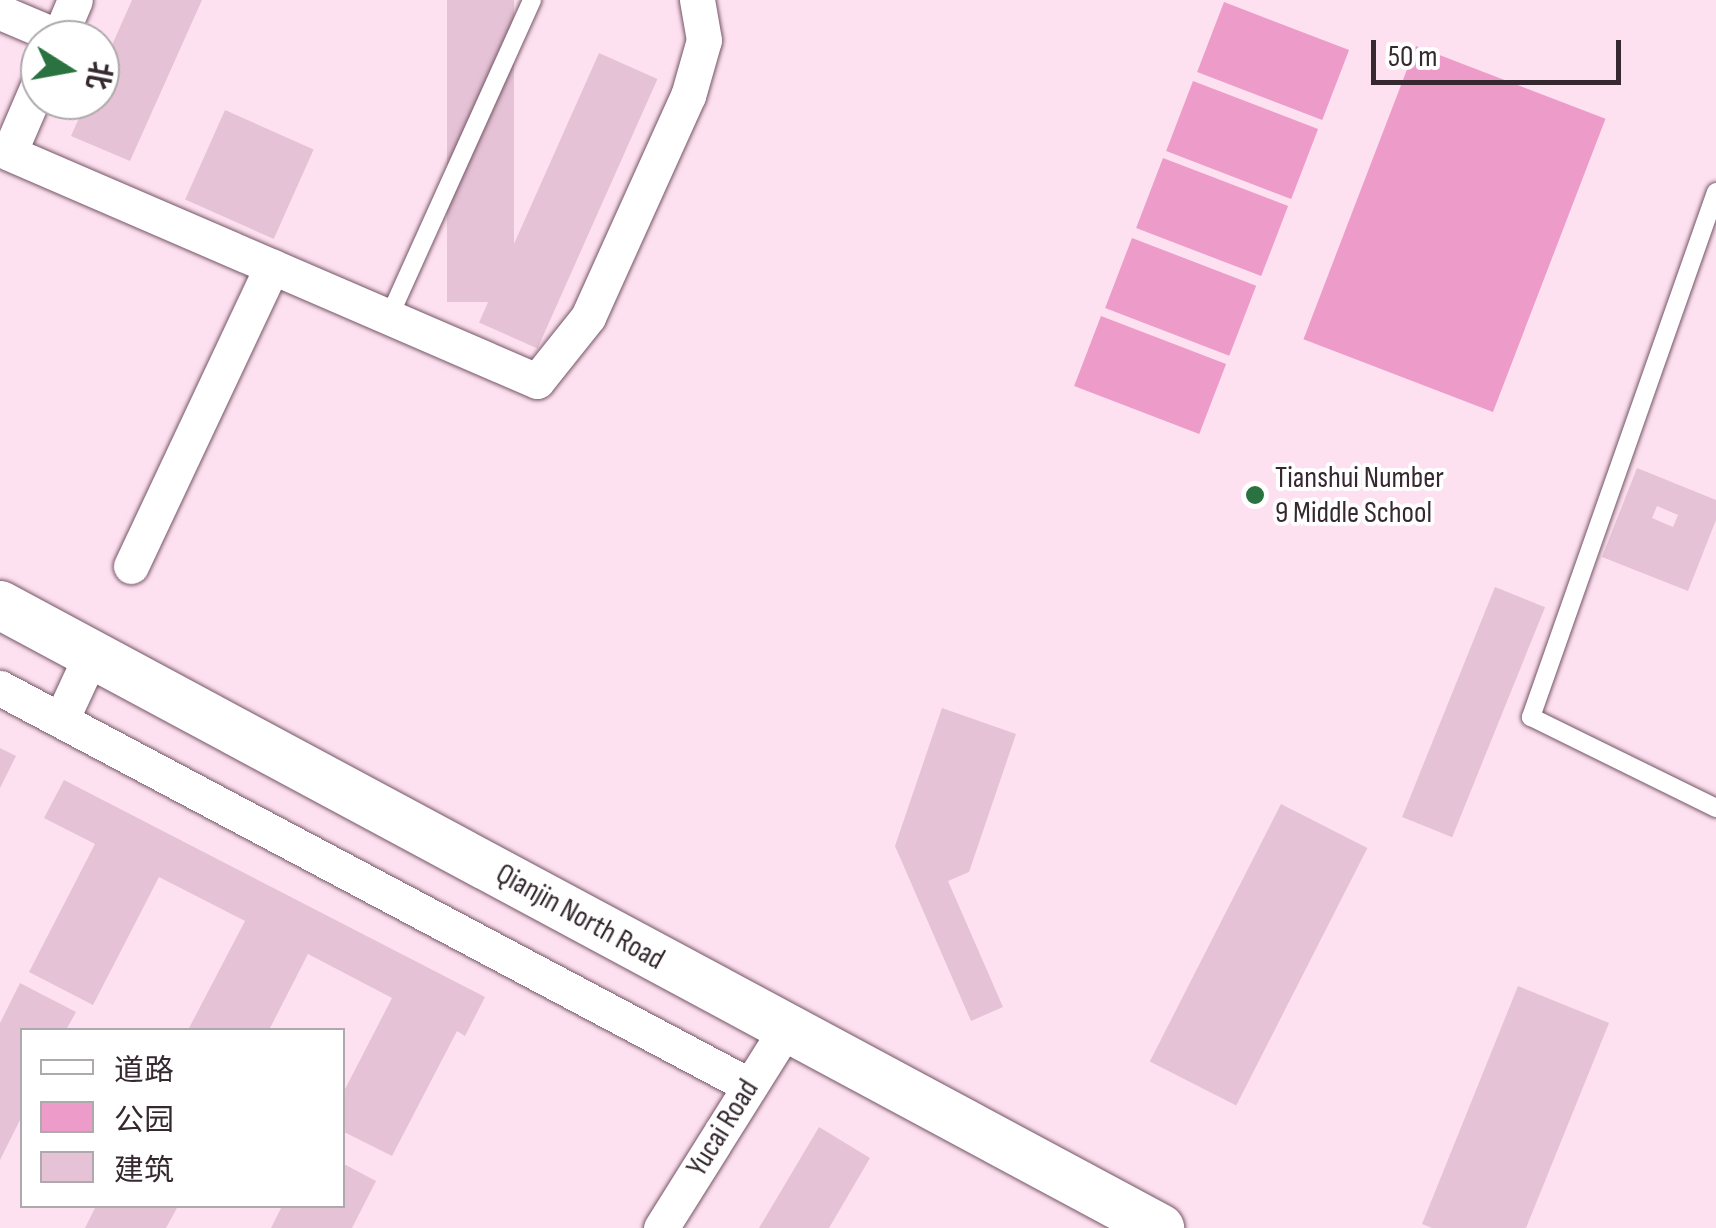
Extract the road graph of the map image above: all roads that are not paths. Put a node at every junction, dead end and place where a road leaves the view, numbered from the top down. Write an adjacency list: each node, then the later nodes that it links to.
1 (532, 0): 6 (lane)
2 (697, 0): 6 (street)
3 (23, 120): 5 (street)
4 (1716, 192): 12 (lane)
5 (272, 266): 6 (street); 7 (street)
6 (389, 317)
7 (131, 566)
8 (0, 605): 9 (main road, Qianjin North Road)
9 (93, 651): 11 (street); 13 (main road, Qianjin North Road)
10 (0, 688): 11 (street)
11 (61, 720): 14 (street)
12 (1716, 808)
13 (786, 1029): 14 (street, Yucai Road); 16 (main road, Qianjin North Road)
14 (750, 1086): 15 (street, Yucai Road)
15 (661, 1228)
16 (1160, 1228)

